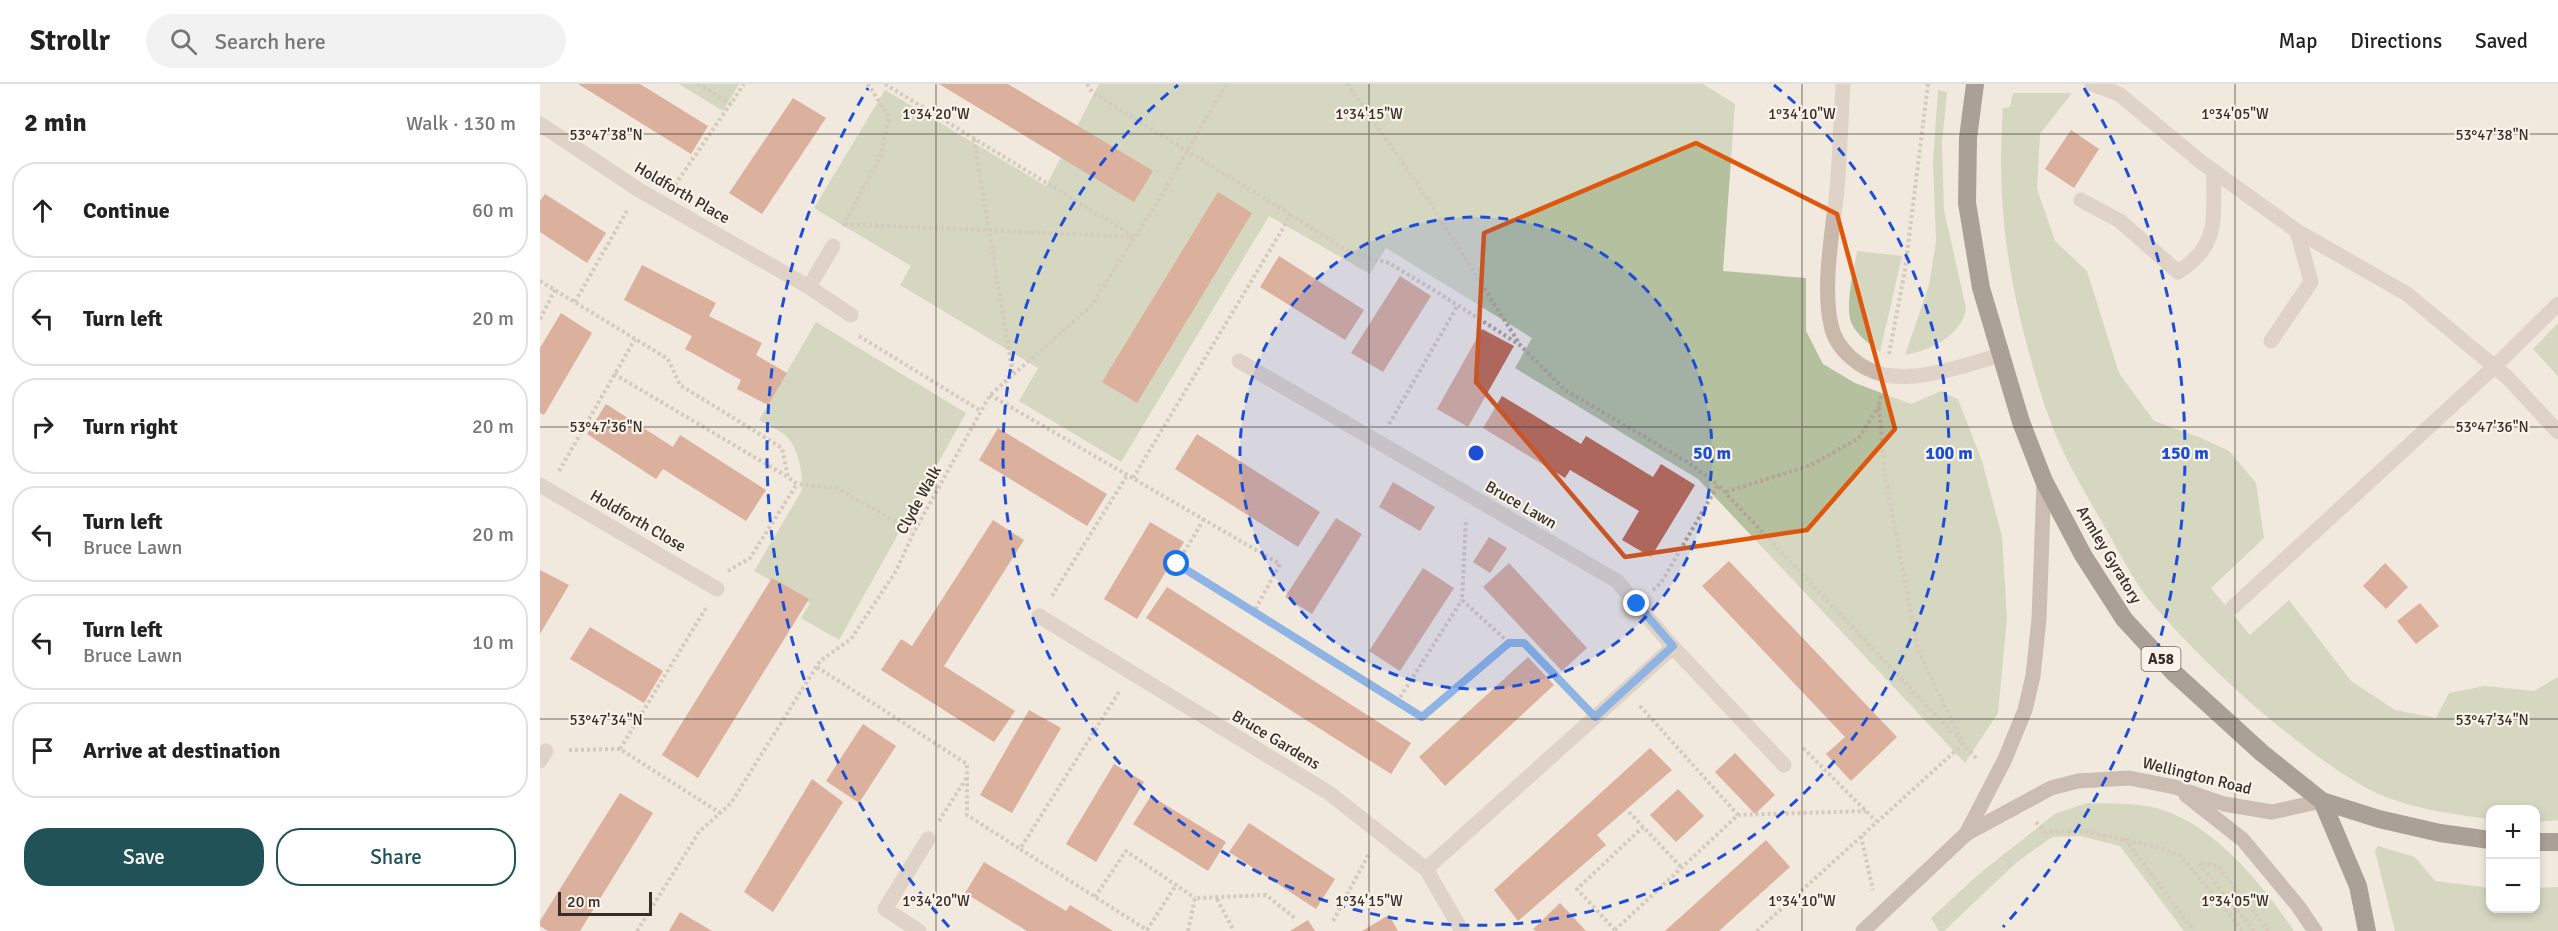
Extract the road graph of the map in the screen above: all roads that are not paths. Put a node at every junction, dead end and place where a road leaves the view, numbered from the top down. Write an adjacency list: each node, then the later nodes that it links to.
1 (1843, 84): 13 (street)
2 (2092, 84): 5 (street)
3 (1974, 90): 13 (highway, Armley Gyratory / A58)
4 (540, 124): 9 (street, Holdforth Place)
5 (2214, 171): 6 (street); 7 (street)
6 (2081, 200)
7 (2297, 231): 12 (street); 15 (street)
8 (833, 246): 9 (street)
9 (809, 287): 11 (street, Holdforth Place)
10 (2558, 304): 15 (street)
11 (851, 315)
12 (2271, 341)
13 (2002, 356): 17 (highway, Armley Gyratory / A58)
14 (1239, 361): 22 (street, Bruce Lawn)
15 (2494, 366): 16 (street); 20 (street)
16 (2558, 432)
17 (2044, 481): 25 (highway, Armley Gyratory / A58); 26 (main road, Wellington Road)
18 (544, 487): 19 (street, Holdforth Close)
19 (717, 589)
20 (2233, 607)
21 (1039, 616): 31 (street, Bruce Gardens)
22 (1673, 646): 23 (street, Bruce Lawn); 31 (street)
23 (1784, 765)
24 (2175, 787): 25 (main road, Wellington Road); 26 (main road, Wellington Road); 35 (main road)
25 (2322, 801): 28 (highway, Armley Gyratory / A58); 36 (highway, A58)
26 (1966, 834): 34 (main road, Wellington Road)
27 (928, 839): 32 (street)
28 (2486, 839)
29 (2540, 842): 30 (highway)
30 (2558, 842)
31 (1426, 869): 33 (street, Bruce Gardens)
32 (919, 931)
33 (1462, 931)
34 (1863, 931)
35 (2315, 931)
36 (2367, 931)

